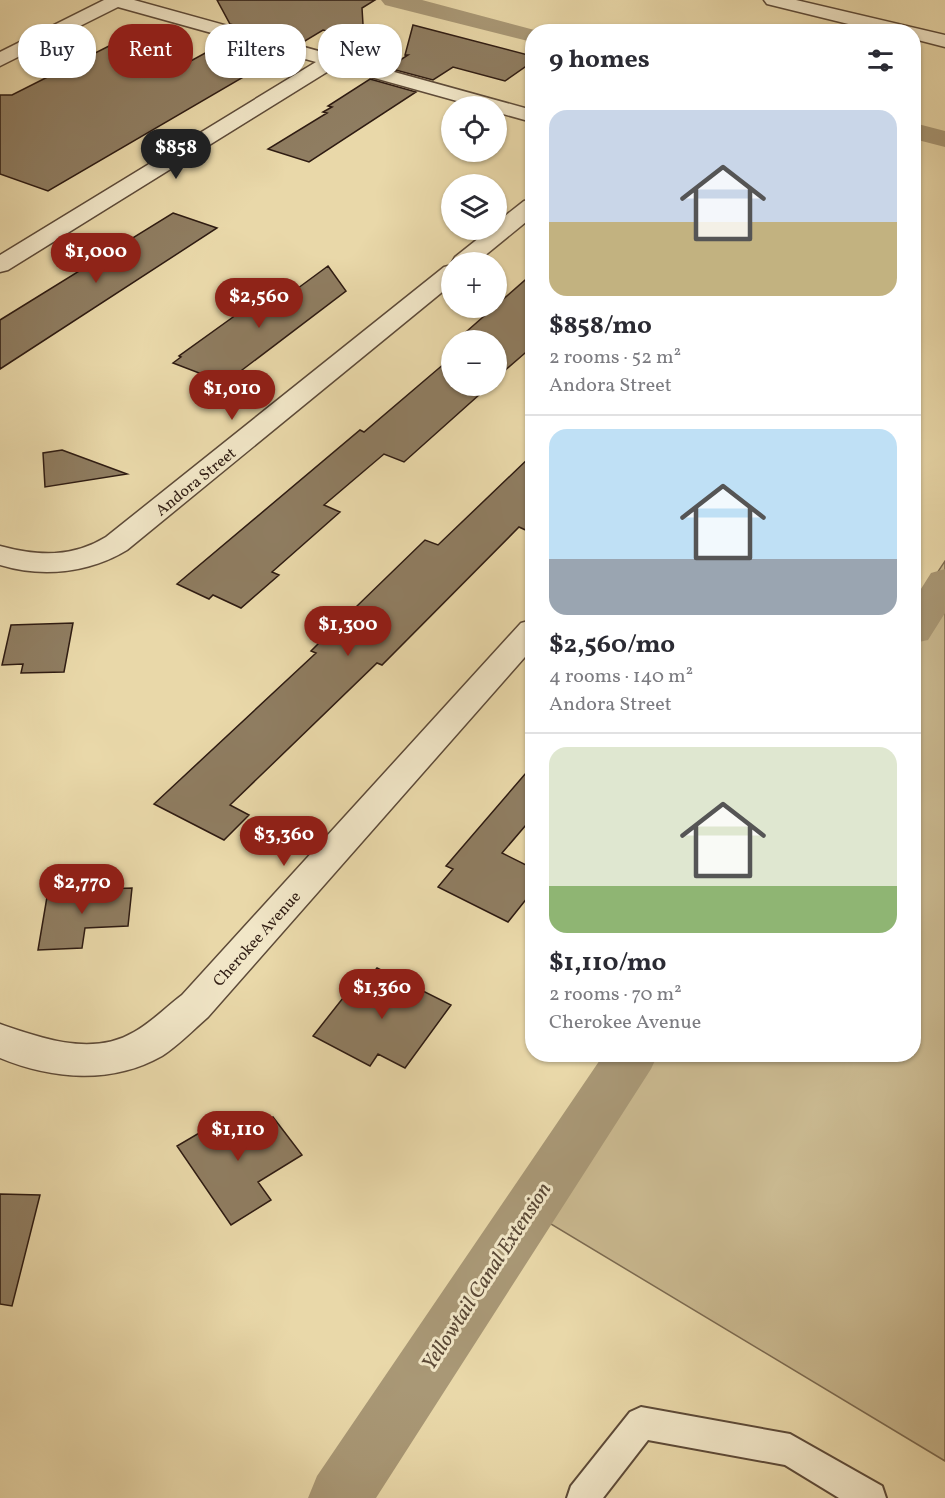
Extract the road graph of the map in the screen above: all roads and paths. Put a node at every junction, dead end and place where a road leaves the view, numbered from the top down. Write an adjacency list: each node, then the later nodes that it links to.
1 (118, 0): 6 (street); 7 (street)
2 (785, 1): 3 (street)
3 (876, 24)
4 (921, 35): 5 (street)
5 (945, 40)
6 (318, 57)
7 (0, 60)
8 (318, 70): 13 (street)
9 (394, 78): 10 (street)
10 (525, 114)
11 (525, 212): 12 (street)
12 (475, 252)
13 (0, 265)
14 (441, 281): 15 (street, Andora Street)
15 (0, 555)
16 (525, 638): 17 (street, Cherokee Avenue)
17 (0, 1040)
18 (583, 1498): 19 (lane)
19 (870, 1498)

